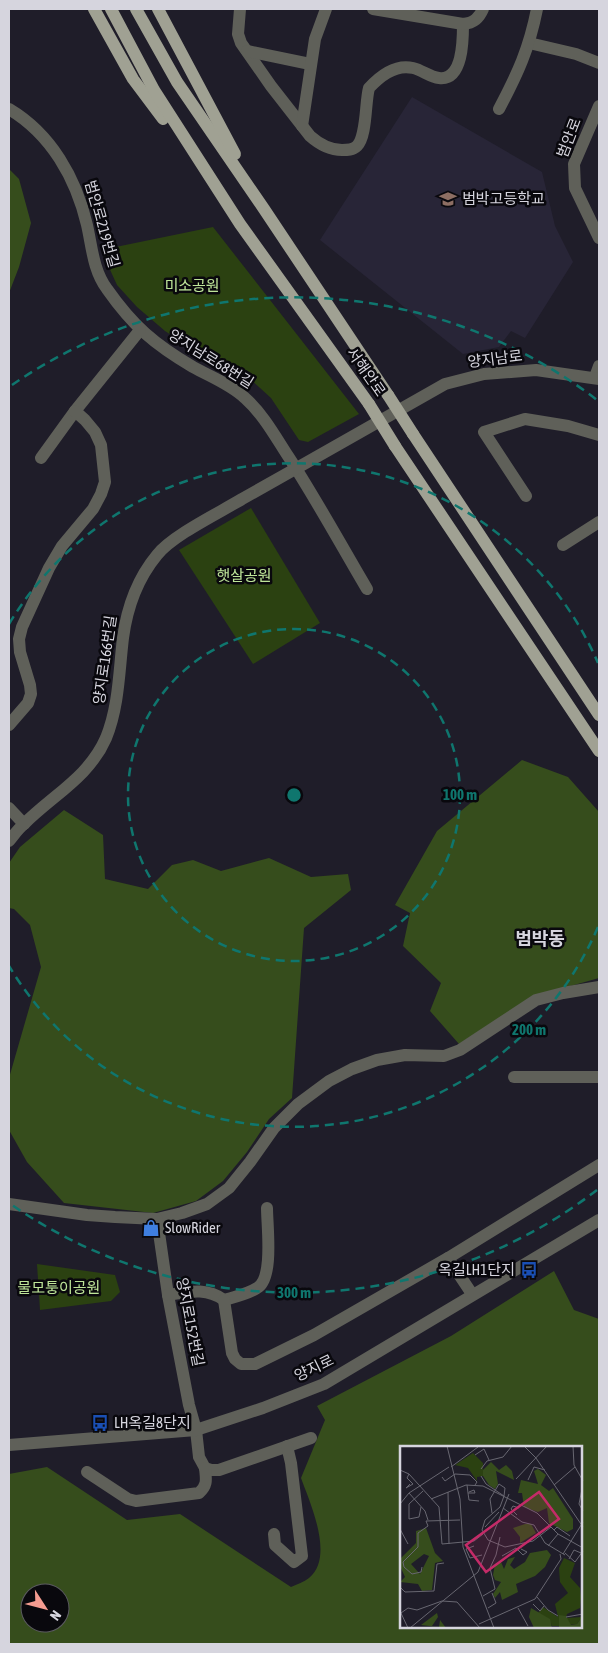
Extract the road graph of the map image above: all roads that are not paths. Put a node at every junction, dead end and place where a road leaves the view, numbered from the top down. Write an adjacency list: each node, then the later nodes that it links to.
1 (94, 9): 21 (main road)
2 (111, 9): 21 (main road, 서해안로)
3 (136, 9): 20 (main road, 서해안로)
4 (158, 9): 20 (main road)
5 (240, 9): 13 (street)
6 (326, 9): 15 (street)
7 (373, 9): 10 (street)
8 (483, 9): 11 (street)
9 (537, 9): 12 (street)
10 (412, 12): 11 (street)
11 (463, 24): 19 (street)
12 (530, 43): 14 (street); 18 (street)
13 (247, 51): 15 (street); 19 (street)
14 (599, 63)
15 (310, 64): 19 (street)
16 (599, 106): 22 (street, 범안로)
17 (9, 109): 23 (street, 범안로219번길)
18 (498, 109)
19 (302, 126)
20 (264, 209): 33 (main road, 서해안로, bridge)
21 (240, 224): 35 (main road, 서해안로, bridge)
22 (599, 238)
23 (140, 330): 25 (street); 28 (street, 양지남로68번길)
24 (598, 374): 28 (street, 양지남로)
25 (75, 411): 27 (street); 34 (street)
26 (599, 435): 29 (street)
27 (41, 458)
28 (296, 468): 32 (street, 양지남로68번길); 37 (street, 양지로166번길)
29 (526, 496)
30 (599, 522): 31 (street)
31 (563, 545)
32 (368, 589)
33 (599, 715)
34 (9, 725)
35 (599, 751)
36 (9, 808): 37 (street)
37 (24, 824): 38 (street, 양지로166번길)
38 (9, 841)
39 (599, 987): 45 (street)
40 (514, 1077): 41 (street)
41 (599, 1077)
42 (599, 1165): 47 (street)
43 (9, 1204): 45 (street)
44 (267, 1208): 50 (street)
45 (158, 1219): 49 (street, 양지로152번길)
46 (599, 1220): 48 (street, 양지로)
47 (448, 1258): 48 (street); 50 (street)
48 (472, 1294): 51 (street, 양지로)
49 (168, 1295): 50 (street); 51 (street, 양지로152번길)
50 (224, 1300)
51 (196, 1430): 53 (street, 양지로); 55 (street, 양지로152번길)
52 (311, 1438): 54 (street)
53 (9, 1445)
54 (287, 1446): 55 (street); 57 (street)
55 (205, 1468): 56 (street)
56 (88, 1472)
57 (274, 1534)

